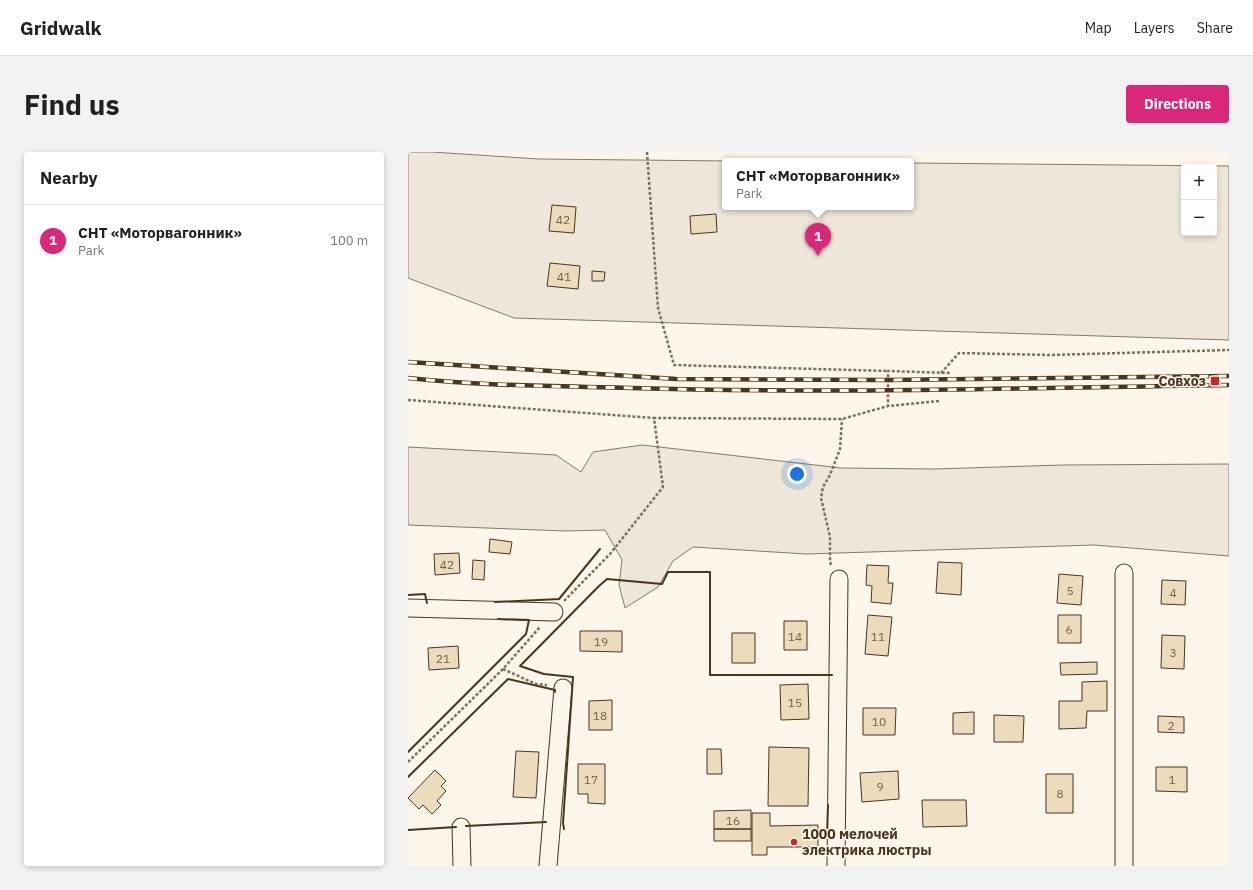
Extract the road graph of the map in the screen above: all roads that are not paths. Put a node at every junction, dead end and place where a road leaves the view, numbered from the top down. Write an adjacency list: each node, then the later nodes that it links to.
1 (1124, 574): 10 (street)
2 (839, 579): 9 (street)
3 (408, 608): 4 (street)
4 (554, 612)
5 (563, 688): 8 (street)
6 (461, 827): 7 (street)
7 (462, 866)
8 (548, 866)
9 (836, 866)
10 (1124, 866)

